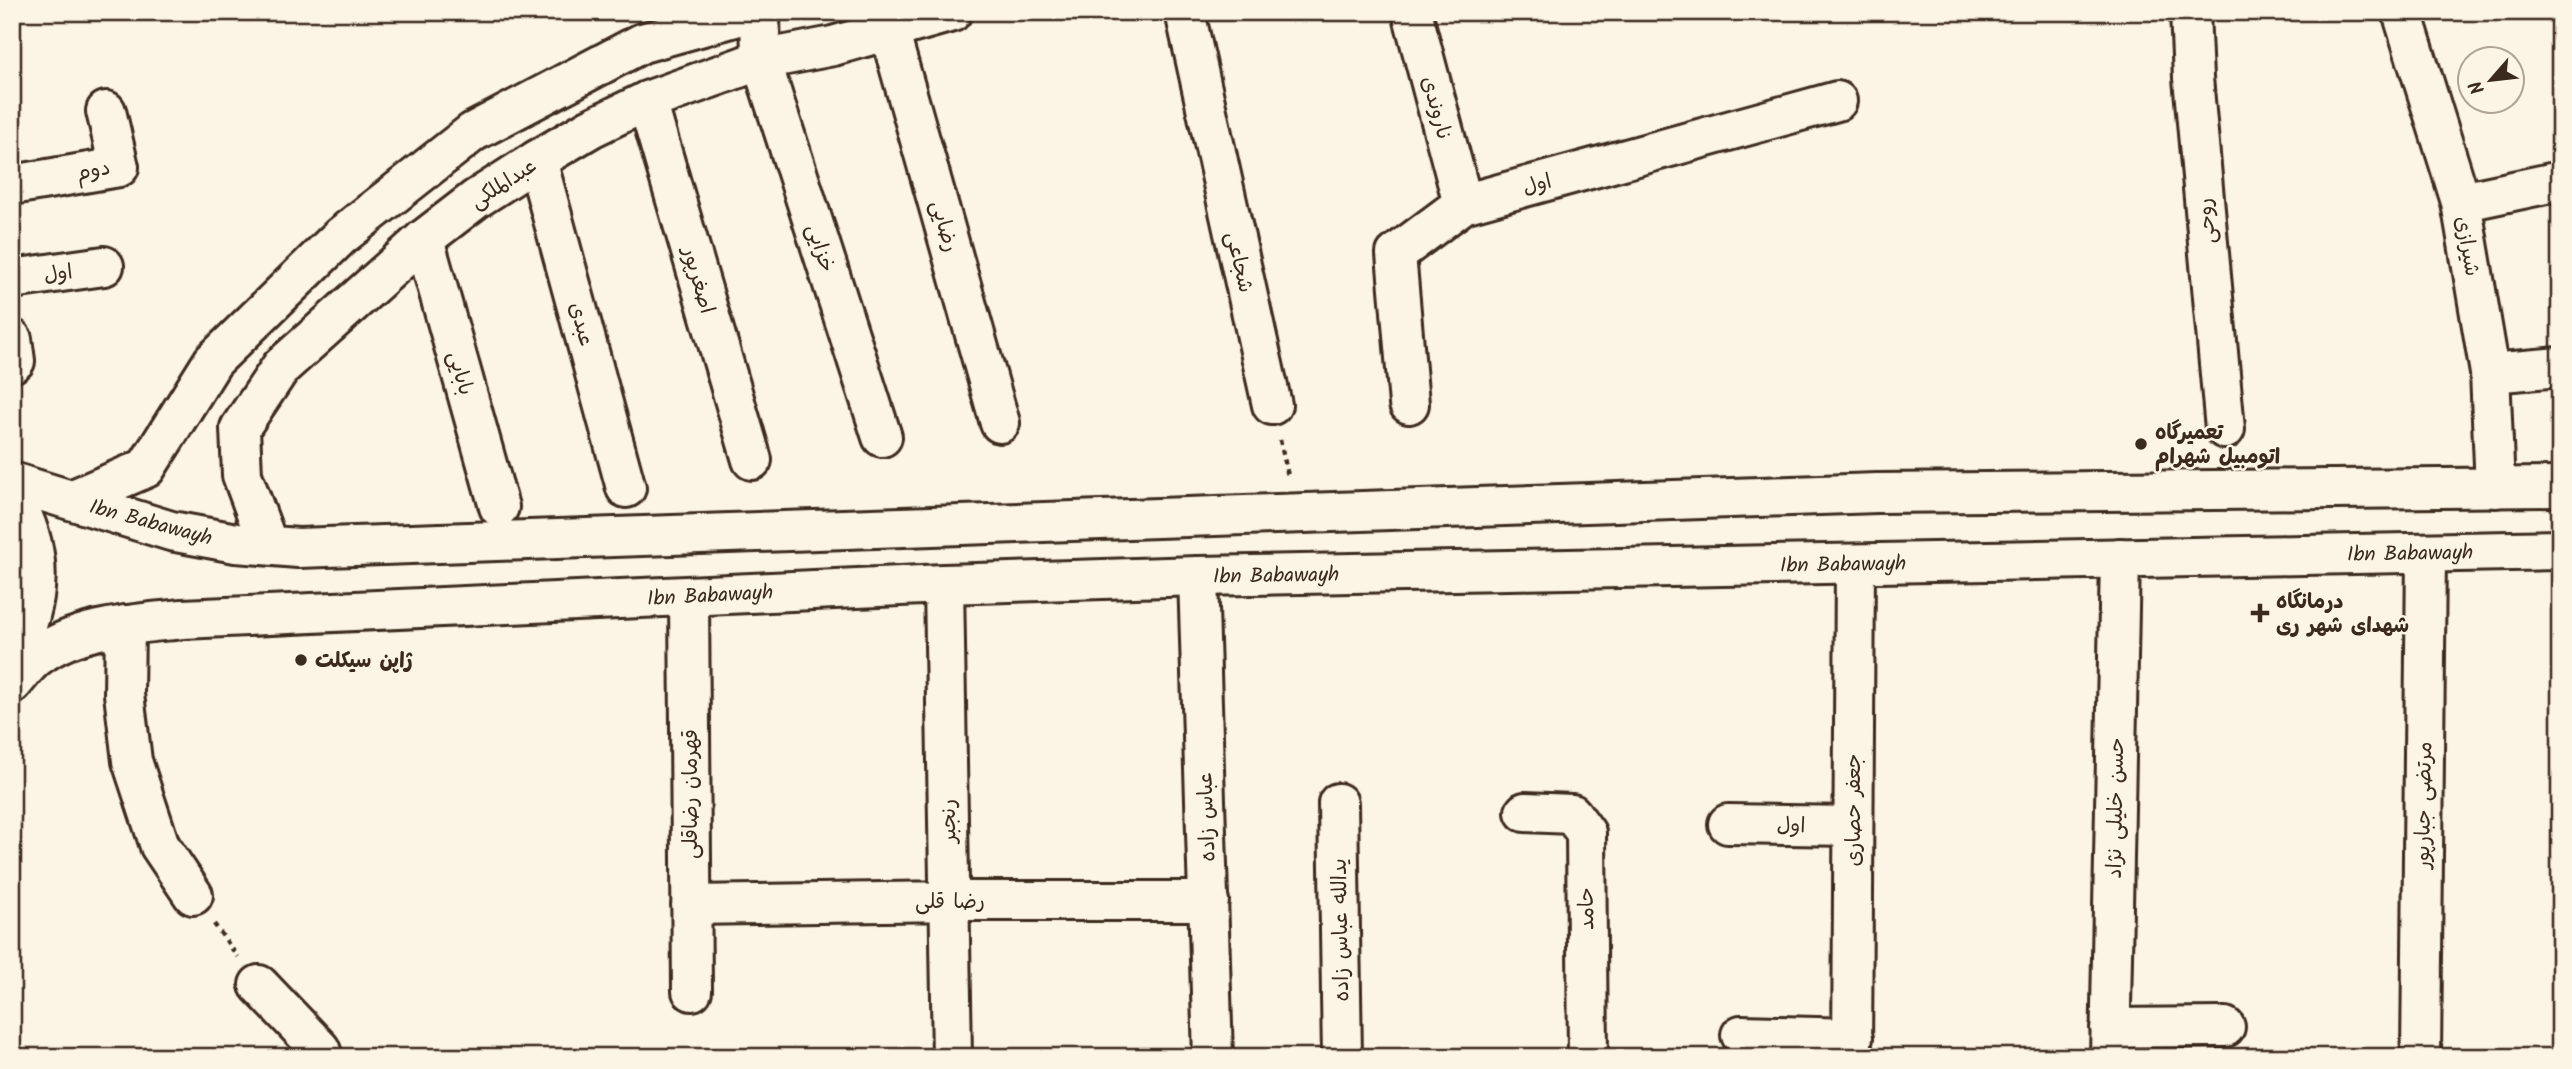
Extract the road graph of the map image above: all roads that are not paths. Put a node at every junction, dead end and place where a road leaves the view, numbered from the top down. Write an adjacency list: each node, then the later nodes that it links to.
1 (753, 12): 36 (street)
2 (760, 12): 9 (street, خزایی)
3 (952, 12): 8 (street, عبدالملکی)
4 (1185, 12): 26 (street, شجاعی)
5 (1412, 12): 17 (street, ناروندی)
6 (2190, 12): 28 (street, روحی)
7 (2402, 12): 16 (street, شیرازی)
8 (889, 30): 9 (street, عبدالملکی); 27 (street, رضایی)
9 (761, 60): 10 (street, عبدالملکی); 29 (street, خزایی)
10 (647, 101): 13 (street, عبدالملکی); 30 (street, اصغرپور)
11 (1837, 101): 17 (street, اول)
12 (106, 111): 15 (street, دوم)
13 (537, 160): 18 (street, عبدالملکی); 33 (street, عبدی)
14 (2560, 181): 16 (street)
15 (12, 185)
16 (2460, 202): 24 (street, شیرازی)
17 (1463, 204): 25 (street, اول)
18 (424, 239): 37 (street, بابایی); 38 (street, عبدالملکی)
19 (104, 266): 20 (street, اول)
20 (12, 279)
21 (12, 339): 22 (street)
22 (12, 363)
23 (2560, 367): 24 (street)
24 (2490, 373): 34 (street, شیرازی)
25 (1409, 404)
26 (1272, 405)
27 (1000, 423)
28 (2225, 429)
29 (882, 437)
30 (752, 460)
31 (12, 482): 36 (street, Ibn Babawayh)
32 (2560, 487): 34 (street, Ibn Babawayh)
33 (626, 488)
34 (2495, 488): 38 (street, Ibn Babawayh)
35 (12, 495): 47 (street)
36 (71, 500): 38 (street, Ibn Babawayh)
37 (499, 507)
38 (268, 545)
39 (2560, 550): 40 (street, Ibn Babawayh)
40 (2426, 553): 41 (street, Ibn Babawayh); 68 (street, مرتضی جبارپور)
41 (2120, 558): 42 (street, Ibn Babawayh); 61 (street, حسن خلیلی نژاد)
42 (1856, 564): 43 (street, Ibn Babawayh); 52 (street, جعفر حصاری)
43 (1198, 576): 44 (street, Ibn Babawayh); 55 (street, عباس زاده)
44 (944, 584): 45 (street, Ibn Babawayh); 54 (street, رنجبر)
45 (689, 596): 46 (street, Ibn Babawayh); 56 (street, قهرمان رضاقلی)
46 (125, 625): 48 (street, Ibn Babawayh); 53 (street)
47 (12, 663)
48 (12, 684)
49 (1338, 803): 66 (street, یدالله عباس زاده)
50 (1525, 812): 67 (street, حامد)
51 (1728, 824): 52 (street, اول)
52 (1853, 826): 62 (street, جعفر حصاری)
53 (193, 895)
54 (949, 901): 55 (street, رضا قلی); 56 (street, رضا قلی); 64 (street, رنجبر)
55 (1209, 901): 65 (street, عباس زاده)
56 (691, 905): 58 (street, قهرمان رضاقلی)
57 (259, 985): 63 (street)
58 (692, 992)
59 (2225, 1027): 61 (street)
60 (1741, 1035): 62 (street)
61 (2110, 1043)
62 (1852, 1048)
63 (323, 1057)
64 (952, 1057)
65 (1213, 1057)
66 (1342, 1057)
67 (1588, 1057)
68 (2421, 1057)

